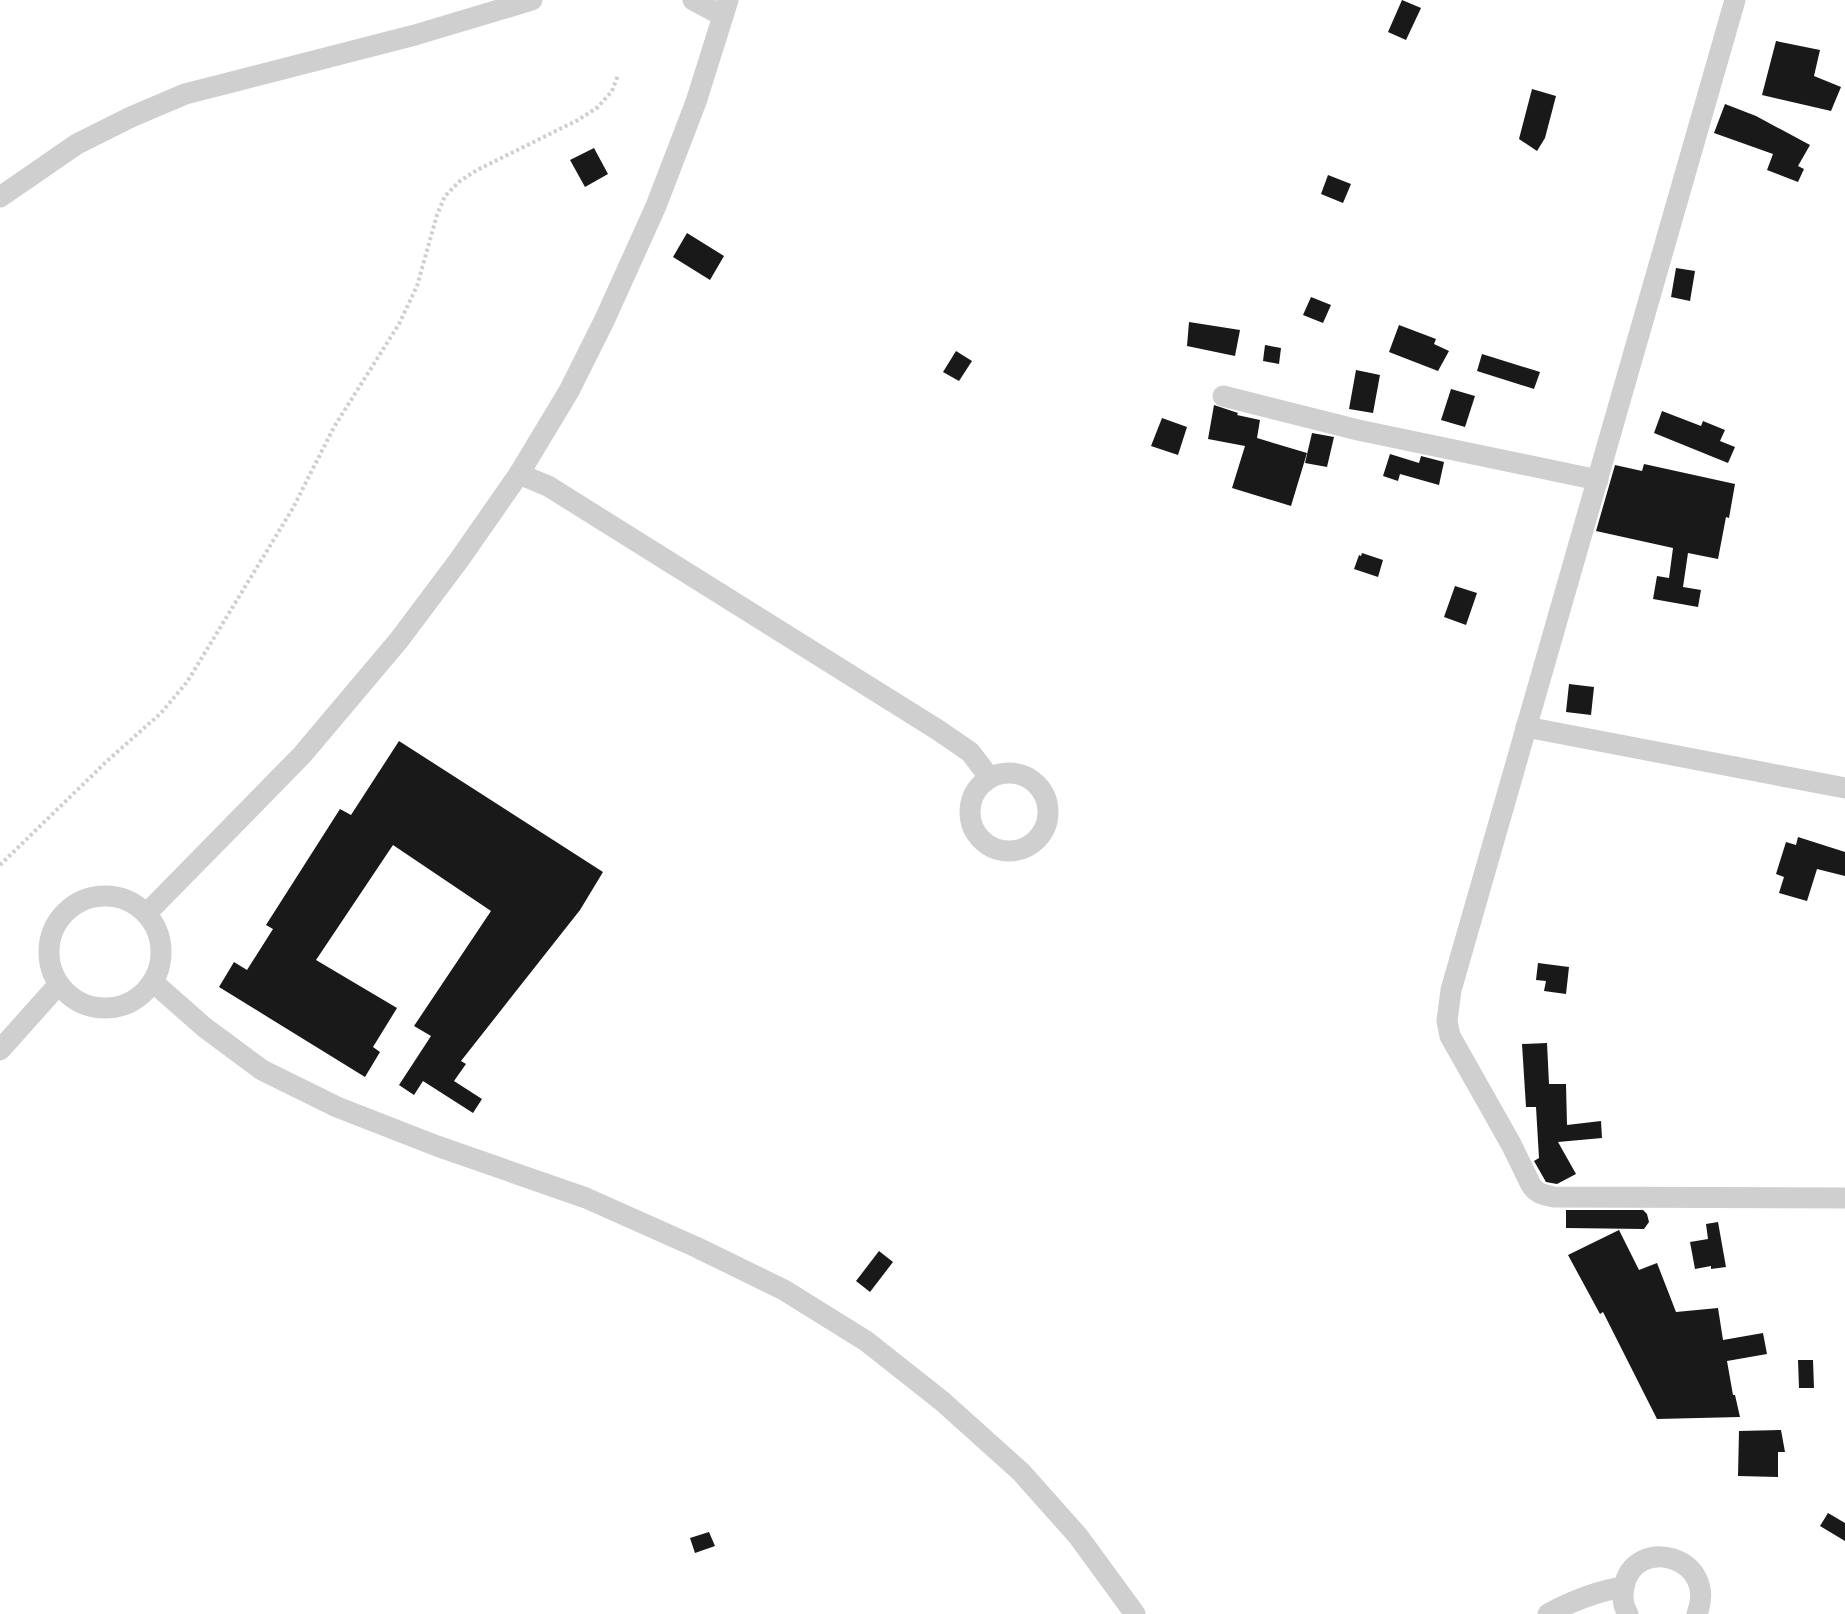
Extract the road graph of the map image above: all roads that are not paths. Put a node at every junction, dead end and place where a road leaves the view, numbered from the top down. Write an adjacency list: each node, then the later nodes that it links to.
1 (532, 0): 5 (street)
2 (693, 0): 4 (street)
3 (1734, 0): 8 (street)
4 (725, 8): 7 (street)
5 (0, 197)
6 (1223, 396): 8 (street)
7 (519, 474): 10 (street); 12 (street)
8 (1598, 480): 9 (street)
9 (1526, 727): 11 (street); 16 (street)
10 (990, 778)
11 (1845, 788)
12 (147, 913): 13 (street); 14 (street)
13 (153, 982): 14 (street); 18 (street)
14 (59, 984): 15 (street)
15 (0, 1050)
16 (1845, 1198)
17 (1624, 1587): 19 (street); 20 (street); 21 (street)
18 (1135, 1614)
19 (1548, 1614)
20 (1628, 1614)
21 (1697, 1614)

